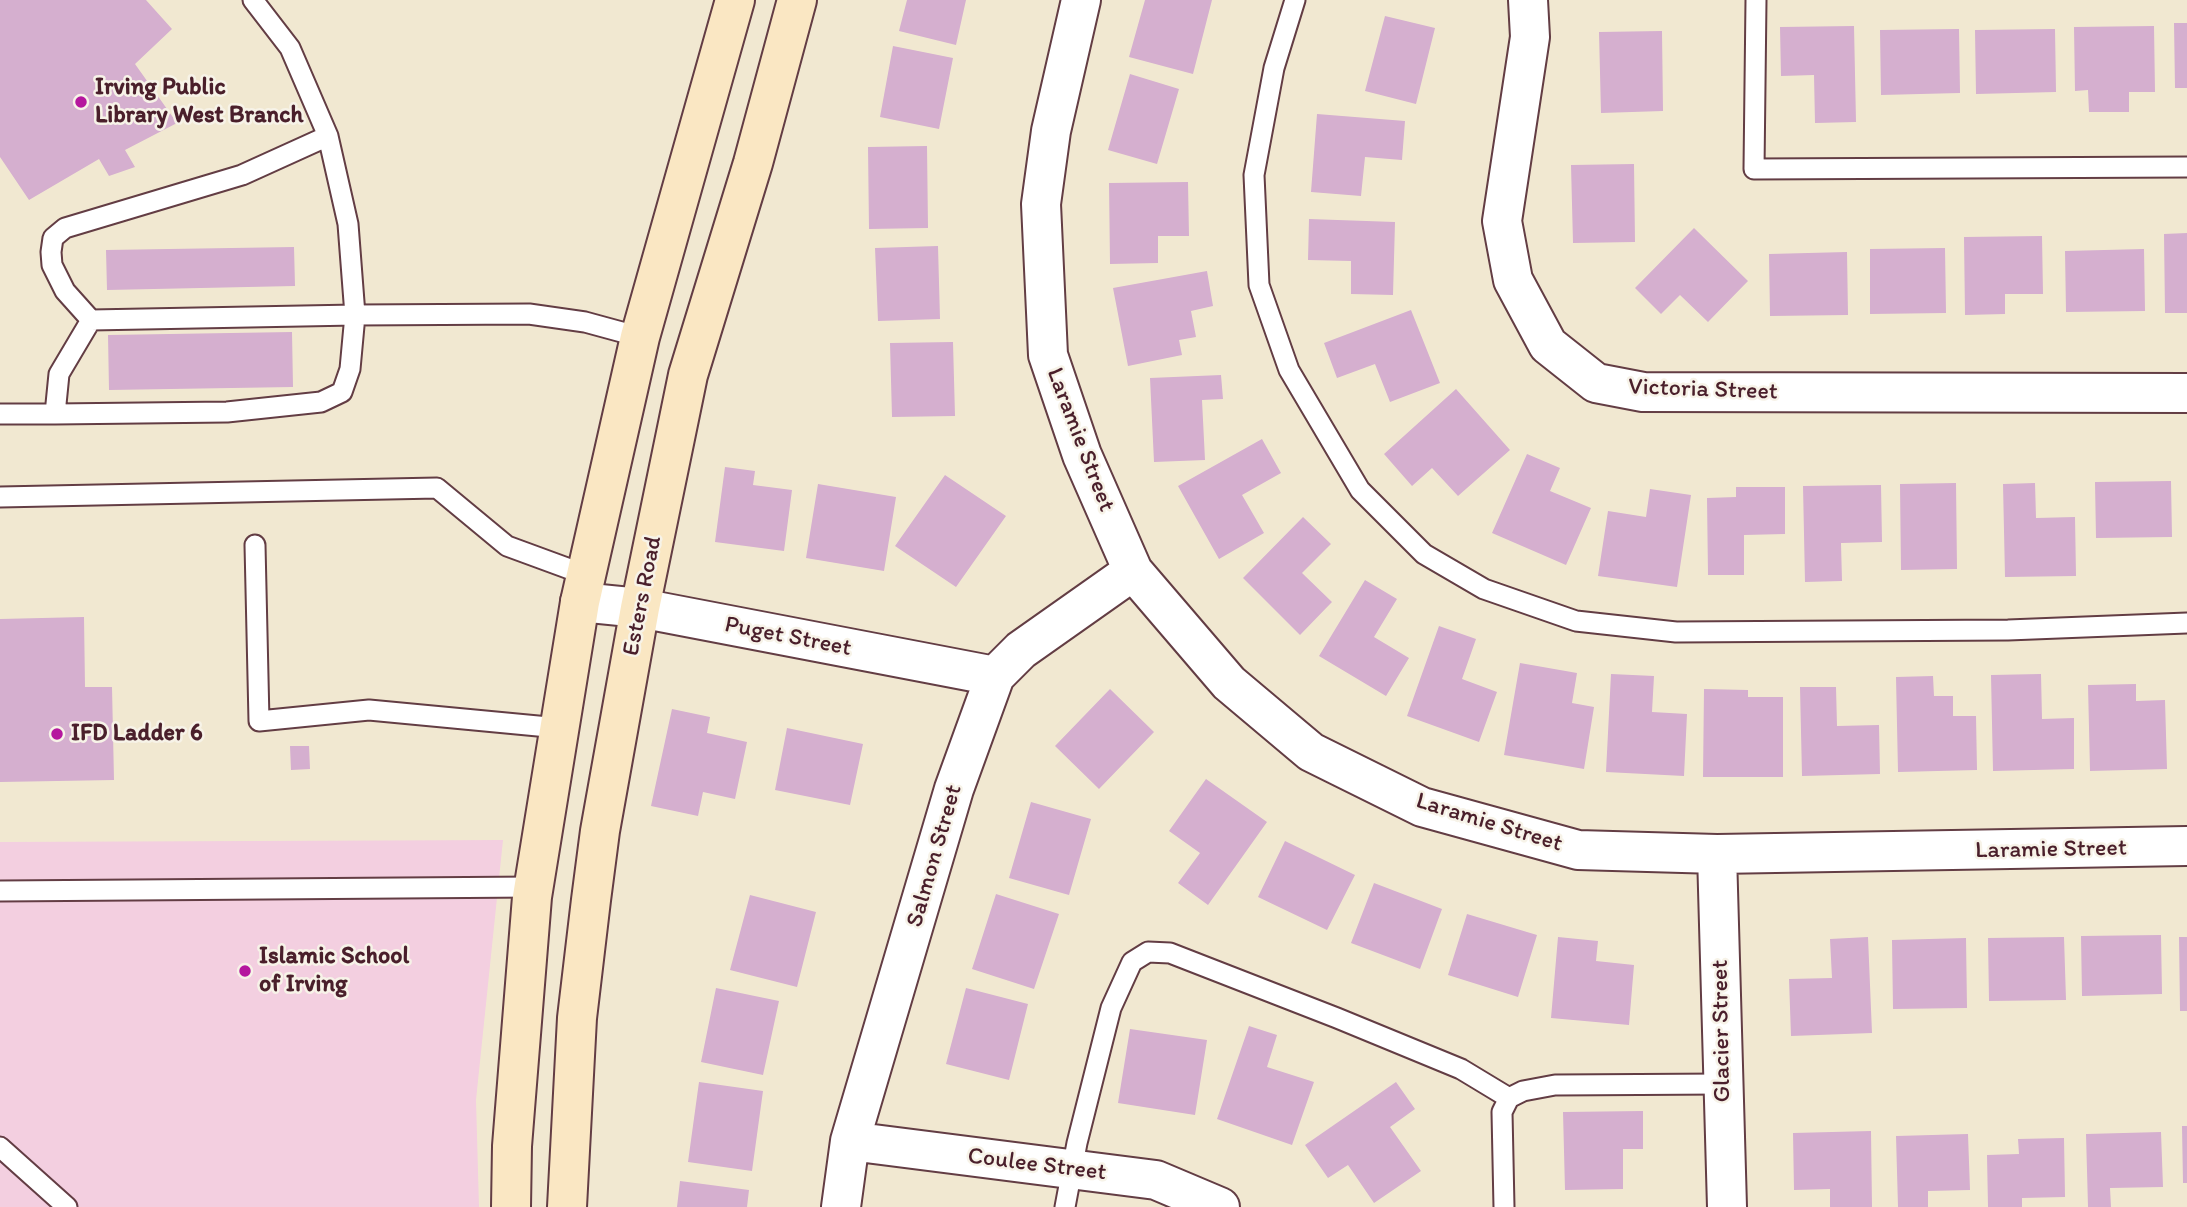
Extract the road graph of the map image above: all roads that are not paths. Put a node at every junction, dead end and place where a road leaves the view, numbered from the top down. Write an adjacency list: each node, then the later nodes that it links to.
1 (253, 0): 8 (lane)
2 (735, 0): 12 (main road)
3 (797, 0): 20 (main road, Esters Road)
4 (1082, 0): 18 (street, Laramie Street)
5 (1295, 0): 21 (lane)
6 (1528, 0): 13 (street, Victoria Street)
7 (1756, 0): 9 (lane)
8 (328, 136): 10 (lane); 11 (lane)
9 (2187, 167)
10 (355, 315): 11 (lane); 12 (lane); 15 (lane)
11 (91, 320): 15 (lane)
12 (640, 337): 19 (main road)
13 (2187, 393)
14 (0, 414): 15 (lane)
15 (55, 414)
16 (0, 497): 19 (lane)
17 (255, 545): 23 (lane)
18 (1133, 571): 22 (street, Salmon Street); 25 (street, Laramie Street)
19 (583, 589): 20 (street, Puget Street); 23 (main road)
20 (640, 608): 22 (street, Puget Street); 35 (main road, Esters Road)
21 (2187, 623)
22 (995, 676): 30 (street, Salmon Street)
23 (559, 728): 26 (main road)
24 (2187, 846): 25 (street, Laramie Street)
25 (1717, 854): 28 (street, Glacier Street)
26 (533, 887): 27 (lane); 34 (main road)
27 (0, 891)
28 (1723, 1083): 29 (lane); 40 (street, Glacier Street)
29 (1509, 1098): 32 (lane); 39 (lane)
30 (850, 1141): 32 (street, Coulee Street); 36 (street, Salmon Street)
31 (0, 1147): 33 (lane)
32 (1072, 1170): 37 (lane); 38 (street, Coulee Street)
33 (67, 1207)
34 (512, 1207)
35 (567, 1207)
36 (841, 1207)
37 (1065, 1207)
38 (1220, 1207)
39 (1504, 1207)
40 (1727, 1207)

